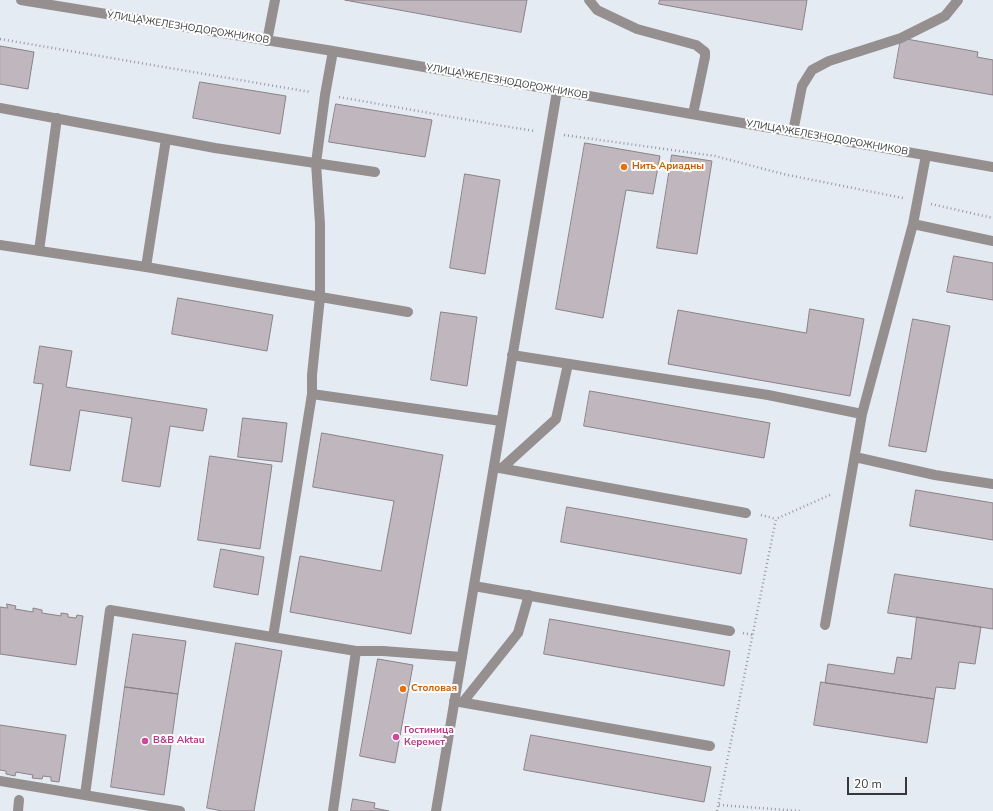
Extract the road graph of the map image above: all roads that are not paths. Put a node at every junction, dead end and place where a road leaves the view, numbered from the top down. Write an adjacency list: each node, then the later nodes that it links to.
1 (21, 0): 5 (street, УЛИЦА ЖЕЛЕЗНОДОРОЖНИКОВ)
2 (274, 0): 5 (street)
3 (589, 0): 9 (street)
4 (958, 0): 11 (street)
5 (267, 41): 6 (street, УЛИЦА ЖЕЛЕЗНОДОРОЖНИКОВ)
6 (333, 51): 7 (street, УЛИЦА ЖЕЛЕЗНОДОРОЖНИКОВ); 14 (street)
7 (557, 91): 9 (street, УЛИЦА ЖЕЛЕЗНОДОРОЖНИКОВ); 24 (street)
8 (0, 108): 10 (street)
9 (693, 114): 11 (street, УЛИЦА ЖЕЛЕЗНОДОРОЖНИКОВ)
10 (57, 118): 12 (street); 20 (street)
11 (793, 132): 13 (street, УЛИЦА ЖЕЛЕЗНОДОРОЖНИКОВ)
12 (166, 139): 14 (street); 21 (street)
13 (926, 155): 15 (street, УЛИЦА ЖЕЛЕЗНОДОРОЖНИКОВ); 17 (street)
14 (316, 163): 16 (street); 22 (street)
15 (993, 167)
16 (375, 172)
17 (913, 224): 18 (street); 27 (street)
18 (993, 241)
19 (0, 245): 20 (street)
20 (39, 251): 21 (street)
21 (146, 267): 22 (street)
22 (320, 297): 23 (street); 26 (street)
23 (408, 312)
24 (512, 355): 25 (street); 28 (street)
25 (568, 364): 27 (street); 30 (street)
26 (312, 394): 28 (street); 37 (street)
27 (862, 414): 29 (street)
28 (501, 421): 30 (street)
29 (855, 457): 31 (street); 35 (street)
30 (498, 467): 32 (street); 33 (street)
31 (993, 484)
32 (746, 512)
33 (474, 586): 34 (street); 39 (street)
34 (529, 595): 36 (street); 40 (street)
35 (825, 625)
36 (730, 631)
37 (273, 637): 38 (street); 43 (street)
38 (356, 651): 39 (street); 47 (street)
39 (462, 657): 40 (street)
40 (459, 702): 41 (street); 48 (street)
41 (710, 746)
42 (0, 781): 43 (street)
43 (85, 795): 46 (street)
44 (19, 800): 45 (street)
45 (18, 811)
46 (180, 811)
47 (333, 811)
48 (436, 811)

